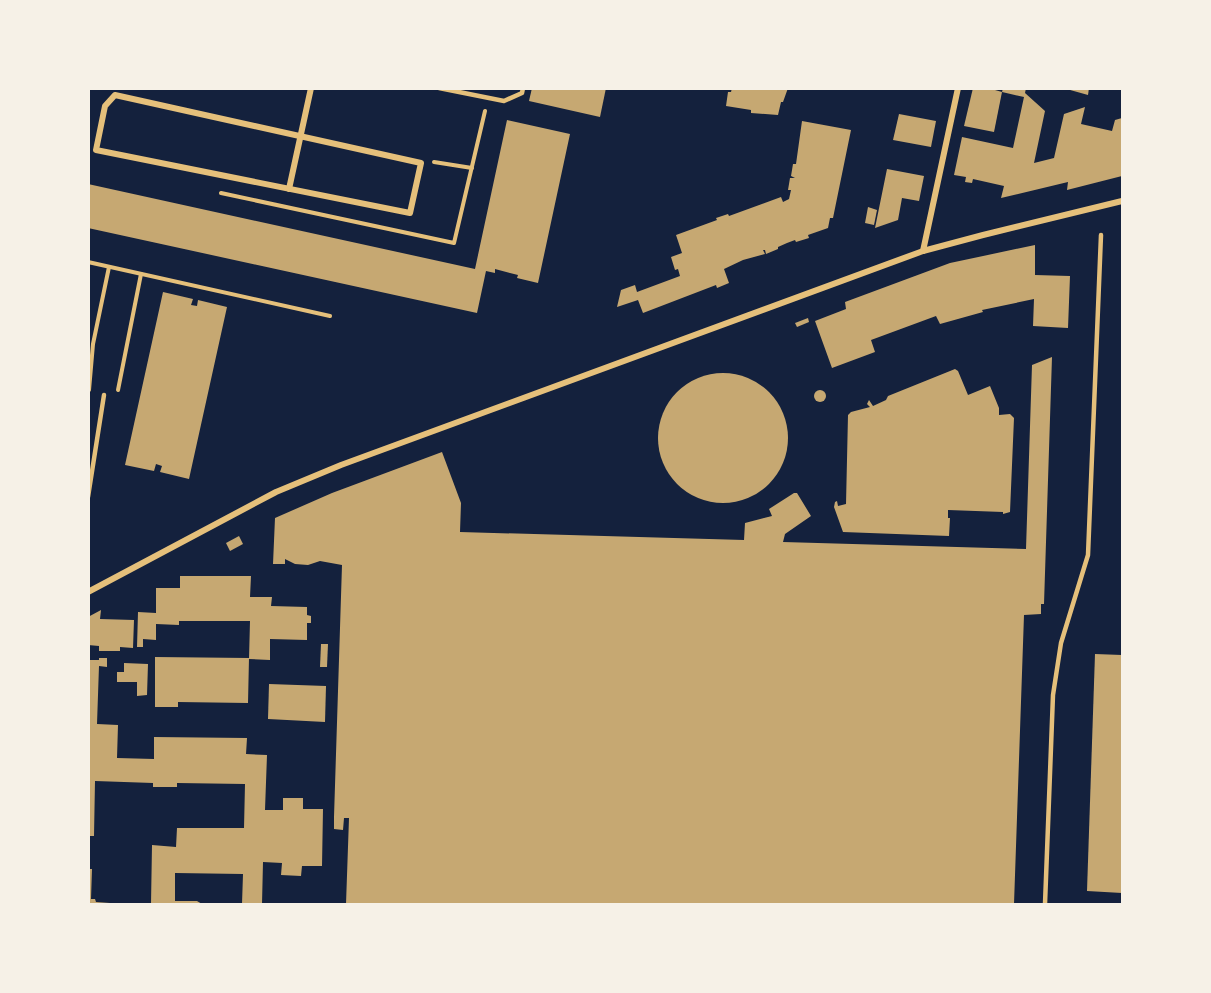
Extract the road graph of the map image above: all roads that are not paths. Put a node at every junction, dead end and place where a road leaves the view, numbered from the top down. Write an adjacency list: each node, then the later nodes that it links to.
1 (311, 88): 5 (street)
2 (439, 88): 3 (lane)
3 (523, 88)
4 (958, 88): 9 (street)
5 (300, 137): 6 (street); 6 (street); 6 (street)
6 (289, 189)
7 (1122, 201): 9 (street)
8 (1101, 235): 13 (lane)
9 (923, 251): 12 (street)
10 (104, 395): 11 (lane)
11 (88, 497)
12 (88, 592)
13 (1045, 904)

